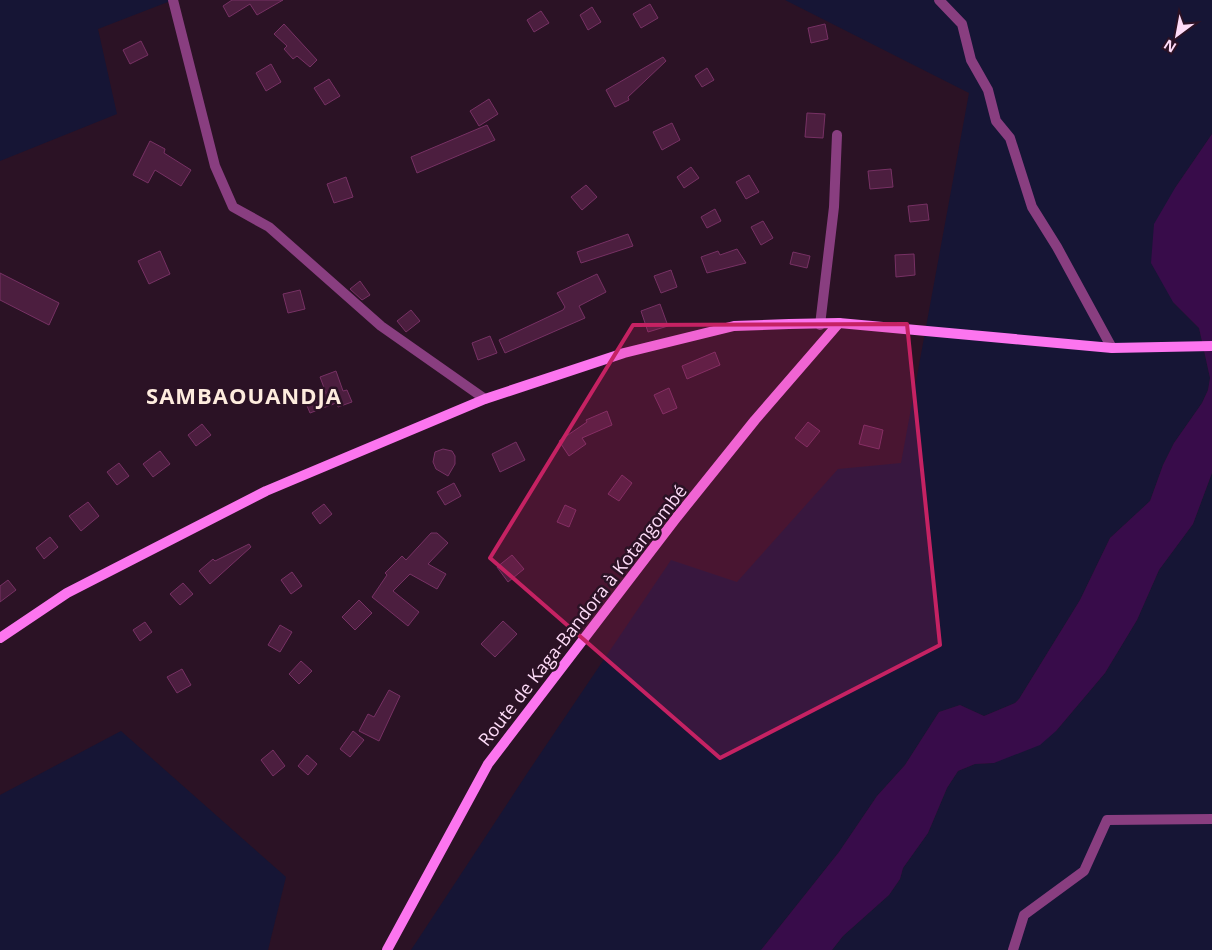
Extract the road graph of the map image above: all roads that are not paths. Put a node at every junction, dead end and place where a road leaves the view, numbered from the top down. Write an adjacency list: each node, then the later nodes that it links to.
1 (173, 0): 8 (street)
2 (939, 0): 7 (street)
3 (836, 134): 5 (street)
4 (839, 323): 5 (main road); 7 (main road); 11 (main road, Route de Kaga-Bandora à Kotangombé)
5 (820, 325): 8 (main road)
6 (1212, 346): 7 (main road)
7 (1112, 348)
8 (485, 399): 9 (main road)
9 (0, 638)
10 (1212, 819): 12 (street)
11 (387, 950)
12 (1013, 950)

